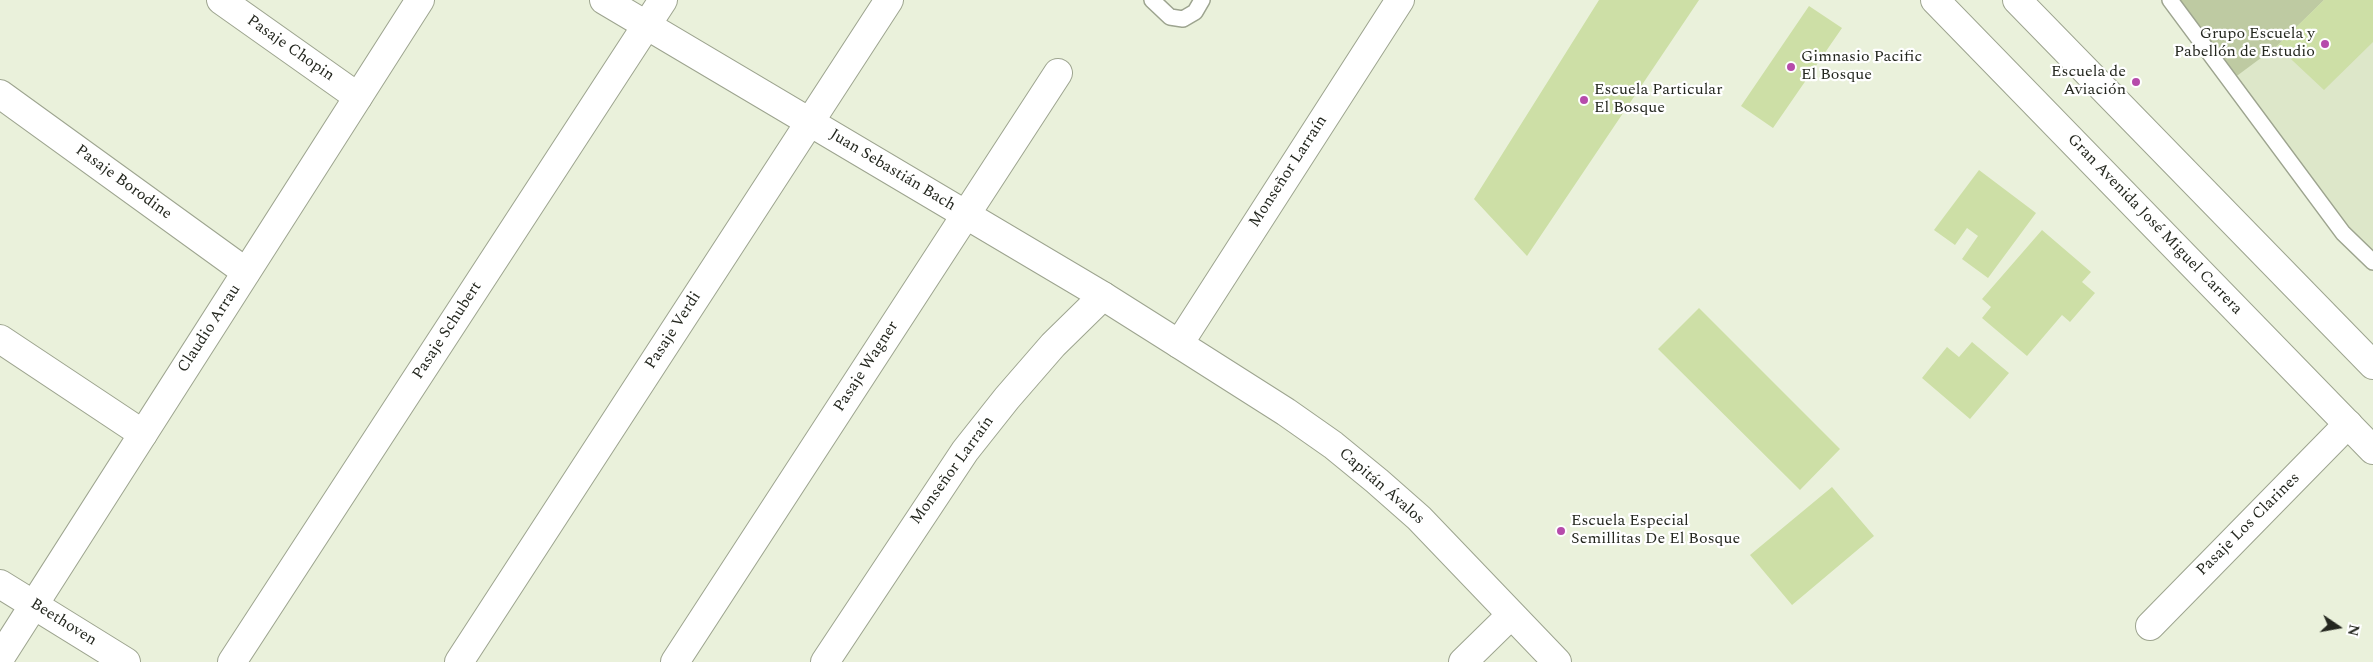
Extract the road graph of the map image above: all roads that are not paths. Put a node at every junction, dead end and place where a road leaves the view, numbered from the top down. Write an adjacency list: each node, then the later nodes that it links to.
1 (221, 0): 15 (street, Pasaje Chopin)
2 (420, 0): 15 (street, Claudio Arrau)
3 (604, 0): 12 (street, Juan Sebastián Bach)
4 (663, 0): 12 (street, Pasaje Schubert)
5 (889, 0): 16 (street, Pasaje Verdi)
6 (1152, 0): 7 (lane)
7 (1202, 0)
8 (1400, 0): 22 (street, Monseñor Larraín)
9 (1936, 0): 24 (street, Gran Avenida José Miguel Carrera)
10 (2017, 0): 23 (street)
11 (2170, 0): 18 (lane)
12 (647, 26): 16 (street, Juan Sebastián Bach); 33 (street, Pasaje Schubert)
13 (1058, 73): 17 (street, Pasaje Wagner)
14 (0, 94): 19 (street, Pasaje Borodine)
15 (358, 98): 19 (street, Claudio Arrau)
16 (810, 122): 17 (street, Juan Sebastián Bach); 34 (street, Pasaje Verdi)
17 (966, 215): 20 (street, Juan Sebastián Bach); 35 (street, Pasaje Wagner)
18 (2373, 262)
19 (246, 272): 25 (street, Claudio Arrau)
20 (1103, 296): 22 (street, Juan Sebastián Bach); 36 (street, Monseñor Larraín)
21 (0, 339): 25 (street)
22 (1179, 344): 29 (street, Capitán Ávalos)
23 (2373, 365)
24 (2348, 424): 26 (street, Gran Avenida José Miguel Carrera); 30 (street, Pasaje Los Clarines)
25 (143, 434): 28 (street, Claudio Arrau)
26 (2373, 450)
27 (0, 584): 28 (street, Beethoven)
28 (34, 605): 31 (street, Claudio Arrau); 32 (street, Beethoven)
29 (1511, 615): 37 (street); 38 (street, Capitán Ávalos)
30 (2150, 626)
31 (0, 658)
32 (126, 662)
33 (232, 662)
34 (459, 662)
35 (675, 662)
36 (825, 662)
37 (1463, 662)
38 (1557, 662)

